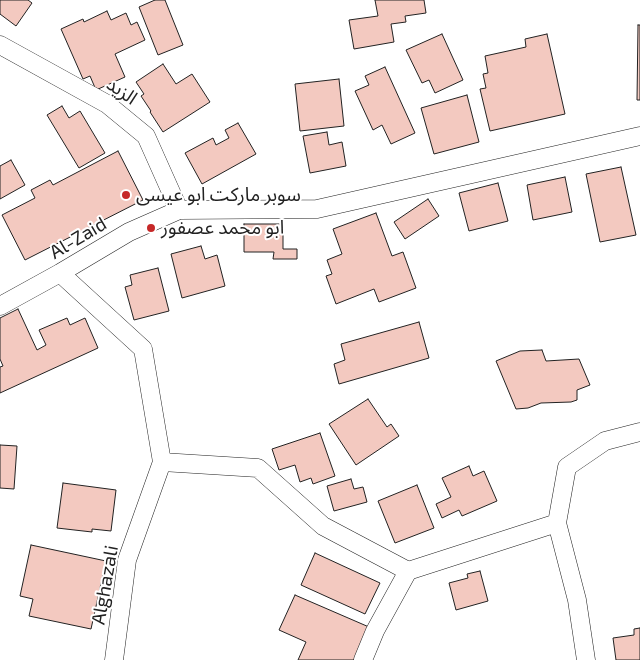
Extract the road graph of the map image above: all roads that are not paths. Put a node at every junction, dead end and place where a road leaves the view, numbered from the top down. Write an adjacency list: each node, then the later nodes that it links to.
1 (0, 45): 3 (street, الزيد)
2 (640, 136): 3 (street)
3 (179, 210): 4 (street, Al-Zaid)
4 (60, 273): 5 (street, Al-Zaid); 7 (street)
5 (0, 306)
6 (640, 432): 8 (street)
7 (162, 462): 9 (street); 10 (street, Alghazali)
8 (556, 523): 9 (street); 12 (street)
9 (408, 571): 11 (street)
10 (114, 660)
11 (363, 660)
12 (586, 660)

